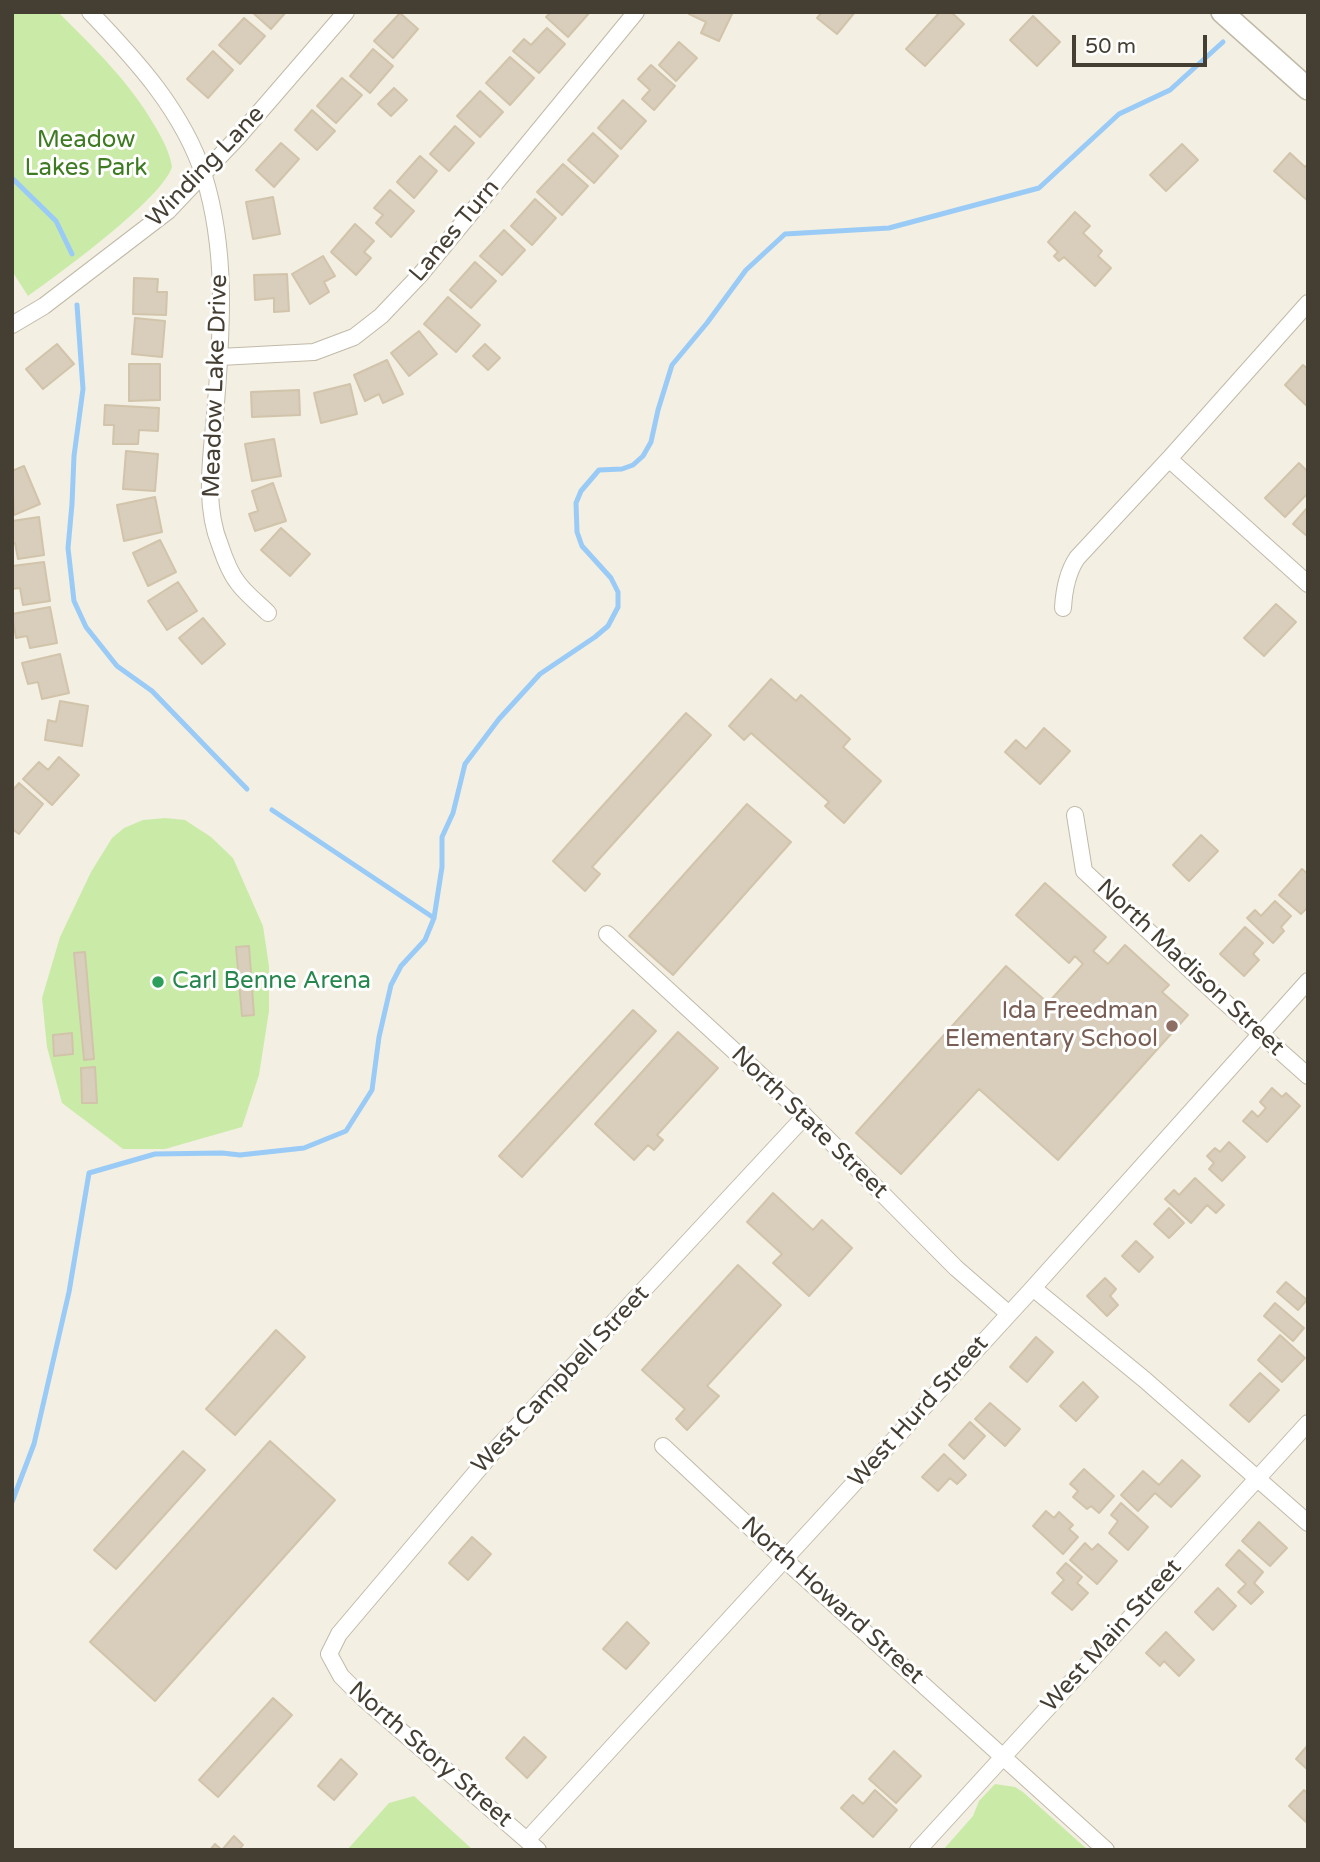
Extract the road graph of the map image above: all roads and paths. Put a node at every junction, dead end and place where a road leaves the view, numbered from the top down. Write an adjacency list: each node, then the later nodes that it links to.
1 (90, 12): 6 (street, Meadow Lake Drive)
2 (346, 12): 6 (street, Winding Lane)
3 (636, 12): 9 (street, Lanes Turn)
4 (1222, 12): 5 (street)
5 (1308, 89)
6 (204, 175): 8 (street, Winding Lane); 9 (street, Meadow Lake Drive)
7 (1308, 303): 10 (street)
8 (12, 325)
9 (220, 357): 13 (street, Meadow Lake Drive)
10 (1169, 459): 11 (street); 12 (street)
11 (1308, 584)
12 (1063, 608)
13 (268, 613)
14 (1075, 815): 17 (street, North Madison Street)
15 (607, 934): 19 (street, North State Street)
16 (1308, 981): 17 (street, West Hurd Street)
17 (1260, 1033): 18 (street, North Madison Street); 20 (street, West Hurd Street)
18 (1308, 1076)
19 (805, 1116): 21 (street, North State Street); 27 (street, West Campbell Street)
20 (1033, 1288): 21 (street, West Hurd Street); 24 (street)
21 (1009, 1314): 26 (street, West Hurd Street)
22 (1308, 1423): 24 (street, West Main Street)
23 (663, 1446): 26 (street, North Howard Street)
24 (1257, 1478): 25 (street); 28 (street, West Main Street)
25 (1308, 1523)
26 (785, 1560): 28 (street, North Howard Street); 29 (street, West Hurd Street)
27 (329, 1654): 29 (street, North Story Street)
28 (1003, 1756): 30 (street, West Main Street); 31 (street, North Howard Street)
29 (532, 1845)
30 (918, 1850)
31 (1106, 1850)

